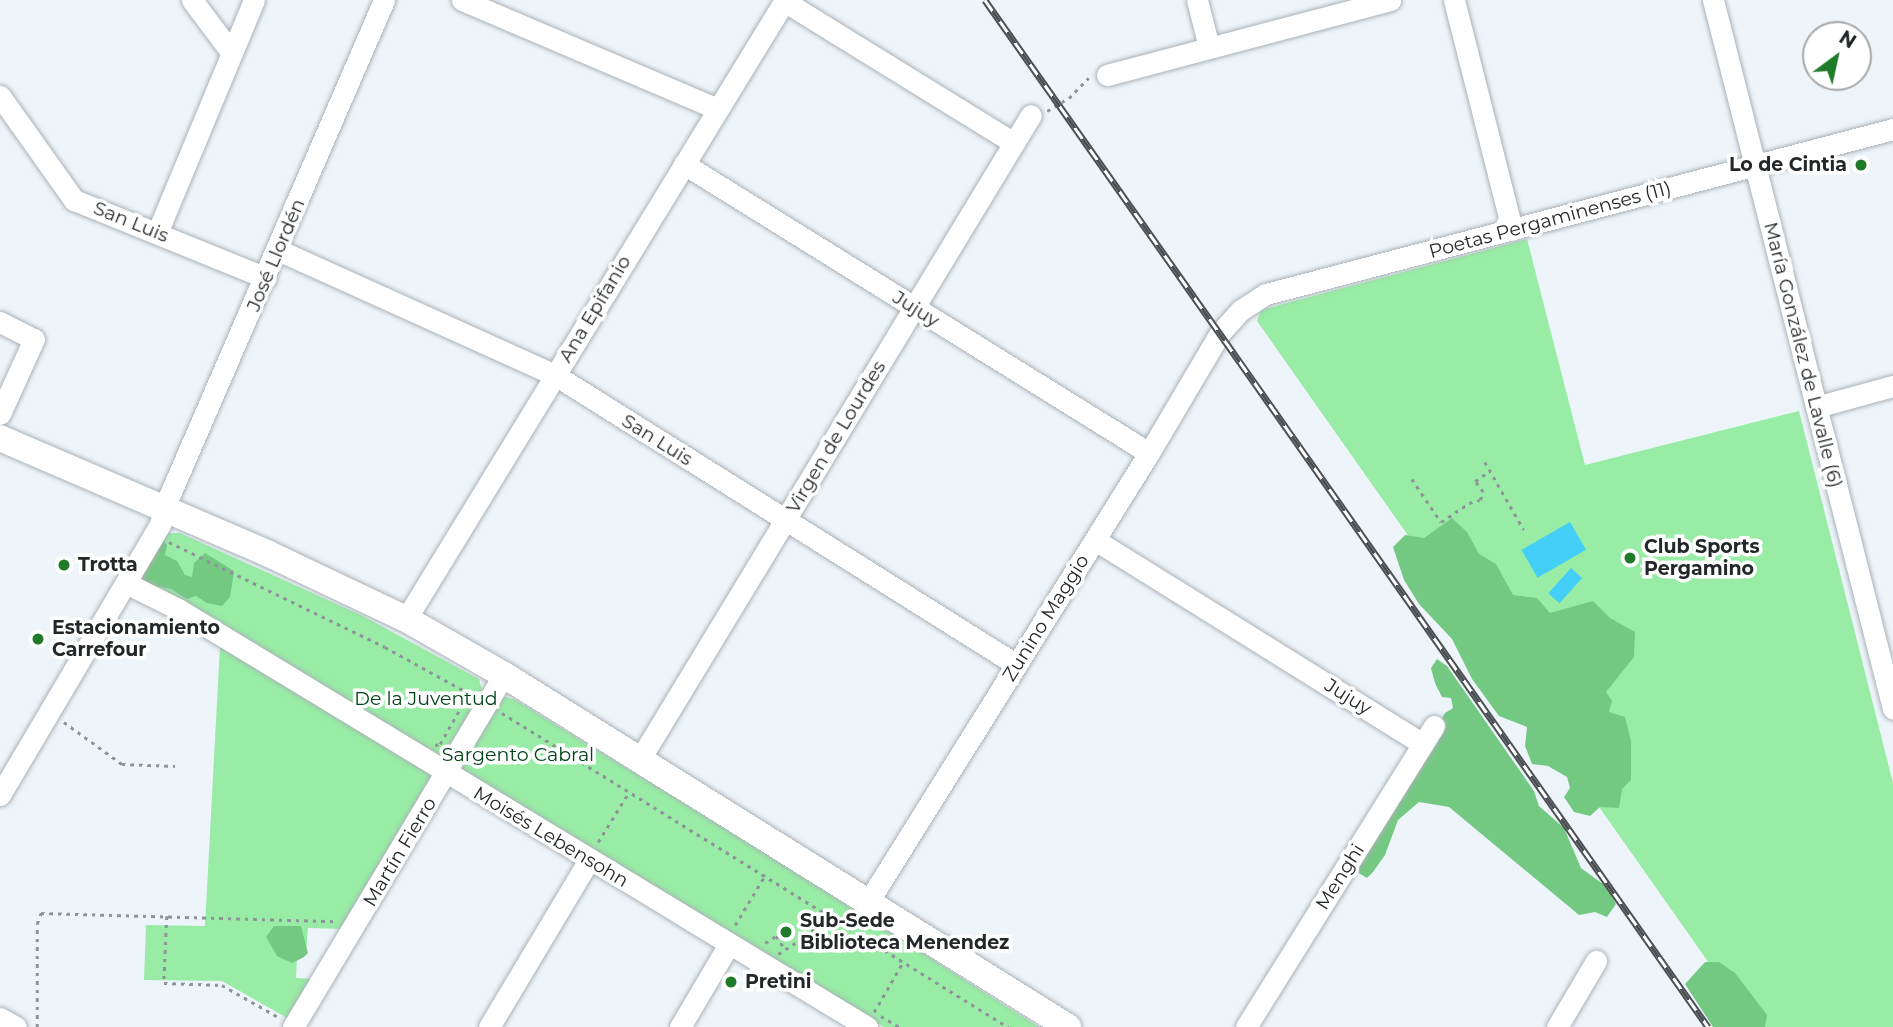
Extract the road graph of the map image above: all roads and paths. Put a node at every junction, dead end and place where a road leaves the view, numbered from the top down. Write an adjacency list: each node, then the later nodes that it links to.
1 (192, 0): 11 (street)
2 (254, 0): 11 (street)
3 (384, 0): 22 (street, José Llordén)
4 (462, 0): 14 (street)
5 (1197, 0): 10 (street)
6 (1390, 0): 10 (street)
7 (1454, 0): 20 (street)
8 (1713, 0): 19 (street, María González de Lavalle (6))
9 (784, 1): 14 (street, Ana Epifanio); 17 (street)
10 (1209, 47): 12 (street)
11 (231, 52): 21 (street)
12 (1107, 75): 15 (path)
13 (0, 96): 21 (street, San Luis)
14 (718, 109): 18 (street, Ana Epifanio)
15 (1031, 115): 17 (street, Virgen de Lourdes)
16 (1893, 129): 19 (street, Poetas Pergaminenses (11))
17 (1014, 143): 24 (street, Virgen de Lourdes)
18 (684, 164): 24 (street, Jujuy); 27 (street, Ana Epifanio)
19 (1756, 167): 20 (street, Poetas Pergaminenses (11)); 29 (street, María González de Lavalle (6))
20 (1512, 229): 26 (street, Poetas Pergaminenses (11))
21 (157, 233): 23 (street, San Luis)
22 (278, 250): 23 (street, José Llordén); 27 (street, San Luis)
23 (266, 278): 36 (street, José Llordén)
24 (914, 308): 32 (street, Jujuy); 37 (street, Virgen de Lourdes)
25 (0, 323): 30 (street)
26 (1220, 333): 32 (street, Zunino Maggio)
27 (555, 375): 37 (street, San Luis); 41 (street, Ana Epifanio)
28 (1893, 386): 29 (street)
29 (1816, 407): 42 (street, María González de Lavalle (6))
30 (0, 414)
31 (0, 438): 36 (main road)
32 (1149, 453): 39 (street, Zunino Maggio)
33 (1485, 462): 34 (path)
34 (1490, 471): 35 (path); 38 (path)
35 (1412, 480)
36 (160, 520): 40 (street, José Llordén); 41 (main road); 45 (path)
37 (786, 520): 43 (street, San Luis); 50 (street, Virgen de Lourdes)
38 (1524, 530)
39 (1095, 540): 43 (street, Zunino Maggio); 48 (street, Jujuy)
40 (126, 583): 47 (street, José Llordén); 53 (street, Moisés Lebensohn)
41 (406, 619): 44 (main road)
42 (1885, 646): 46 (street, María González de Lavalle (6))
43 (1017, 666): 58 (street, Zunino Maggio)
44 (504, 675): 45 (street, Martín Fierro); 50 (main road)
45 (478, 698): 49 (path); 53 (street, Martín Fierro); 54 (path)
46 (1893, 709)
47 (49, 713): 51 (street, José Llordén); 52 (path)
48 (1428, 735): 75 (street, Menghi)
49 (430, 747)
50 (640, 759): 58 (main road)
51 (8, 763): 55 (street, José Llordén)
52 (175, 766)
53 (447, 774): 56 (street, Moisés Lebensohn); 61 (street, Martín Fierro)
54 (629, 792): 56 (path); 57 (path)
55 (0, 795)
56 (589, 860): 62 (street, Moisés Lebensohn); 72 (street)
57 (765, 876): 59 (path); 62 (path)
58 (869, 902): 68 (main road)
59 (824, 913): 63 (path); 65 (path)
60 (167, 916): 61 (path); 70 (path); 71 (path)
61 (357, 921): 71 (street, Martín Fierro)
62 (732, 936): 67 (street, Moisés Lebensohn); 73 (street)
63 (777, 954)
64 (1596, 961): 76 (street)
65 (903, 962): 67 (path); 74 (path)
66 (0, 1018): 69 (street)
67 (870, 1019)
68 (1061, 1025)
69 (16, 1027)
70 (37, 1027)
71 (293, 1027)
72 (489, 1027)
73 (680, 1027)
74 (1007, 1027)
75 (1246, 1027)
76 (1557, 1027)

